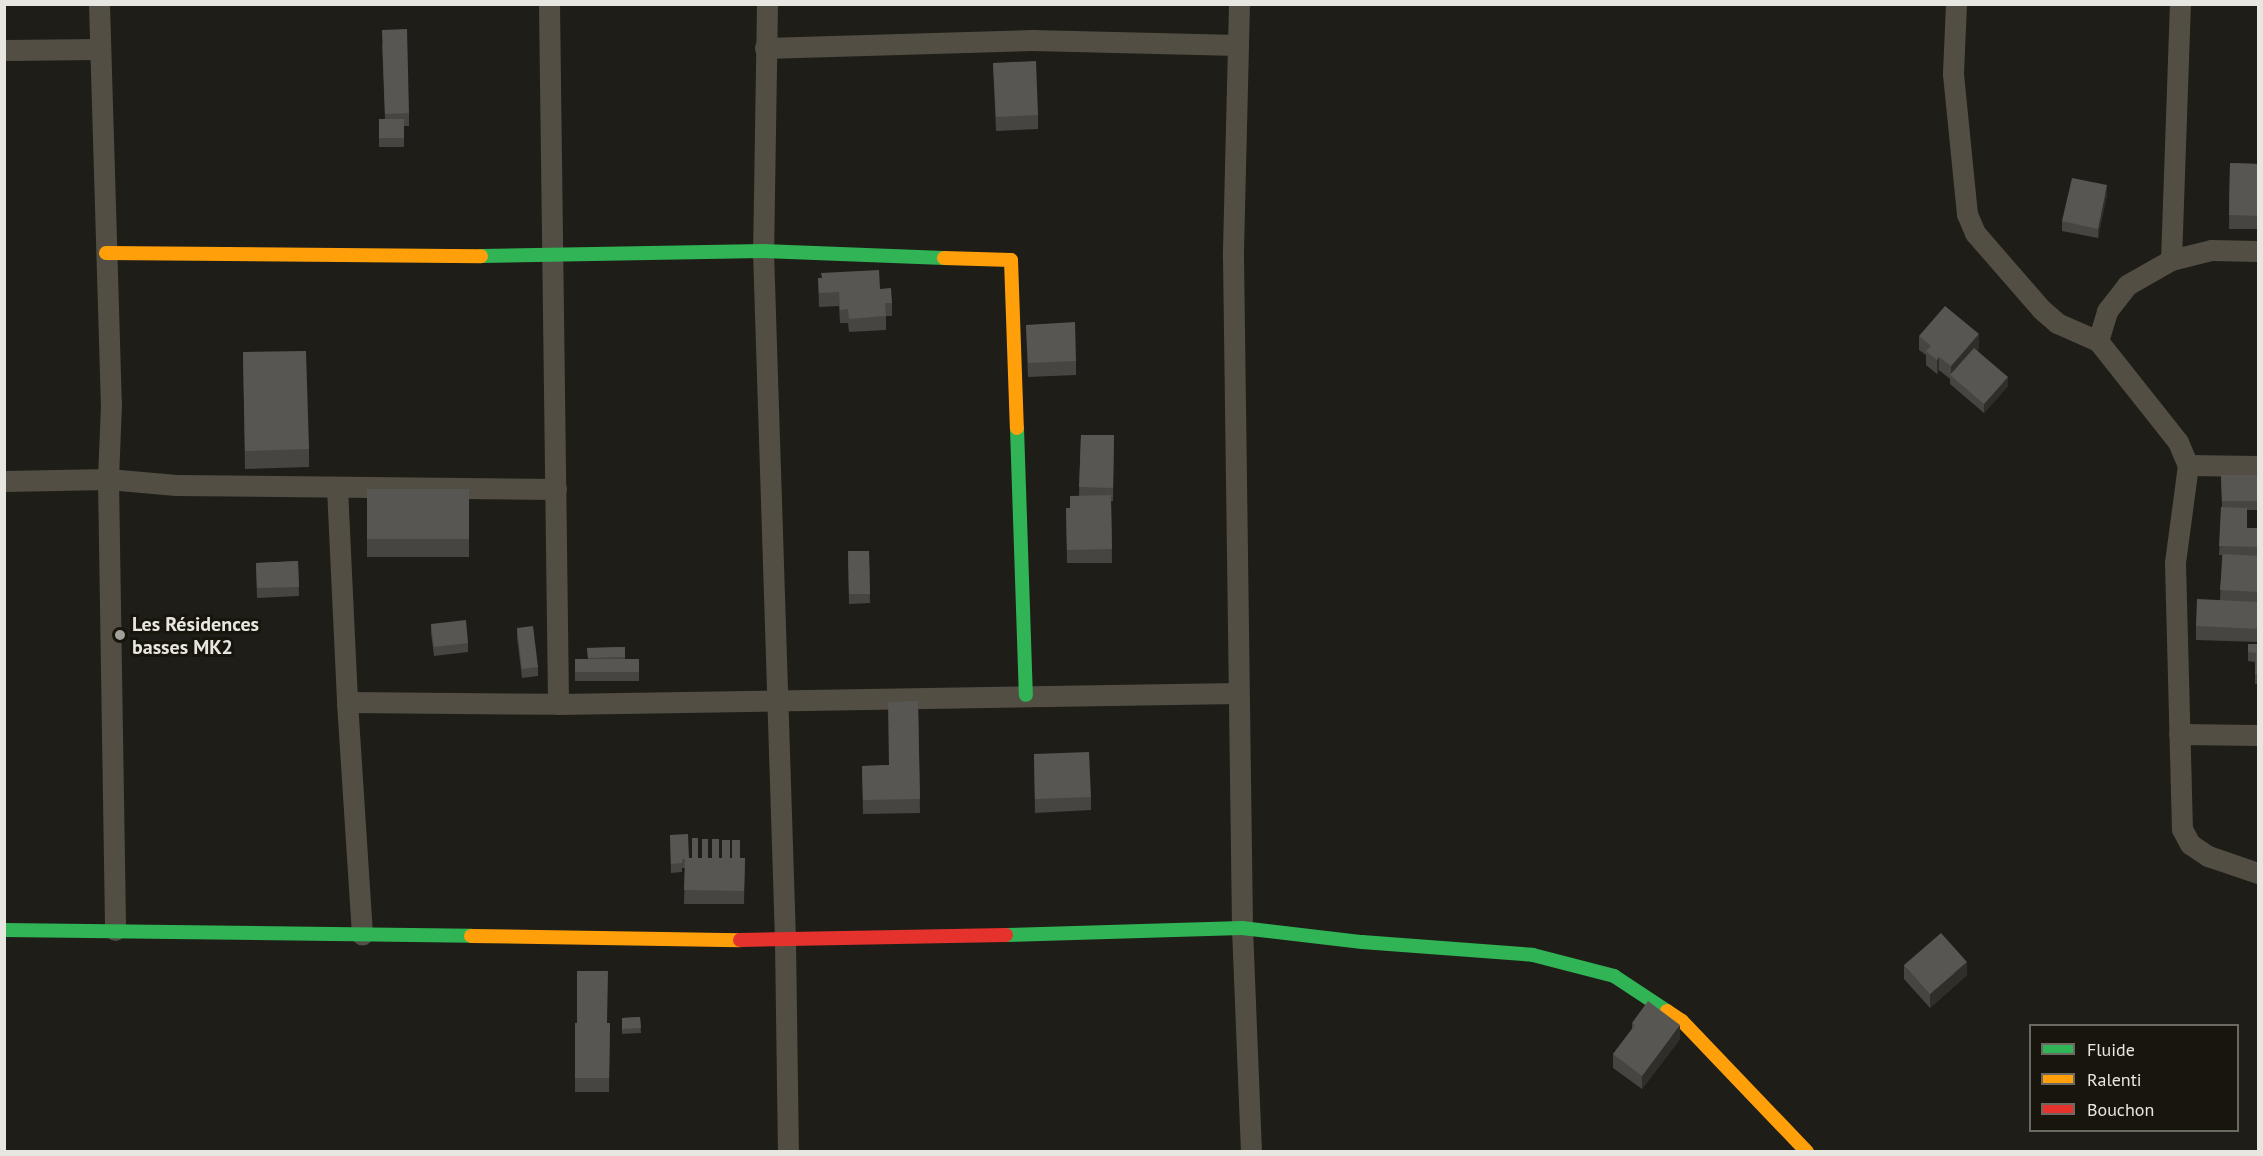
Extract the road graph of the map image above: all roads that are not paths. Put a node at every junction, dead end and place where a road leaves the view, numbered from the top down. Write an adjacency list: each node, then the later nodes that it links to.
1 (99, 4): 9 (street)
2 (549, 4): 14 (street)
3 (767, 4): 8 (street)
4 (1239, 4): 7 (street)
5 (1956, 4): 16 (street)
6 (2180, 4): 15 (street)
7 (1238, 45): 8 (street); 23 (street)
8 (765, 48): 11 (street)
9 (99, 49): 10 (street); 13 (street)
10 (4, 50)
11 (763, 251): 14 (street); 24 (street); 25 (street)
12 (2259, 251): 15 (street)
13 (106, 254): 14 (street); 19 (street)
14 (552, 256): 22 (street)
15 (2171, 260): 16 (street)
16 (2098, 341): 17 (street)
17 (2188, 465): 18 (street); 28 (street)
18 (2259, 466)
19 (108, 479): 20 (street); 21 (street); 33 (street)
20 (4, 482)
21 (337, 488): 22 (street); 26 (street)
22 (556, 489): 27 (street)
23 (1238, 693): 24 (street); 31 (street)
24 (1026, 695): 25 (street)
25 (777, 700): 27 (street); 35 (street)
26 (347, 702): 27 (street); 34 (street)
27 (558, 704)
28 (2180, 734): 29 (street); 30 (street)
29 (2259, 735)
30 (2259, 873)
31 (1242, 928): 35 (street); 37 (street); 38 (street)
32 (4, 930): 33 (street)
33 (115, 930): 34 (street)
34 (362, 935): 35 (street)
35 (785, 942): 36 (street)
36 (788, 1152)
37 (1251, 1152)
38 (1807, 1152)

